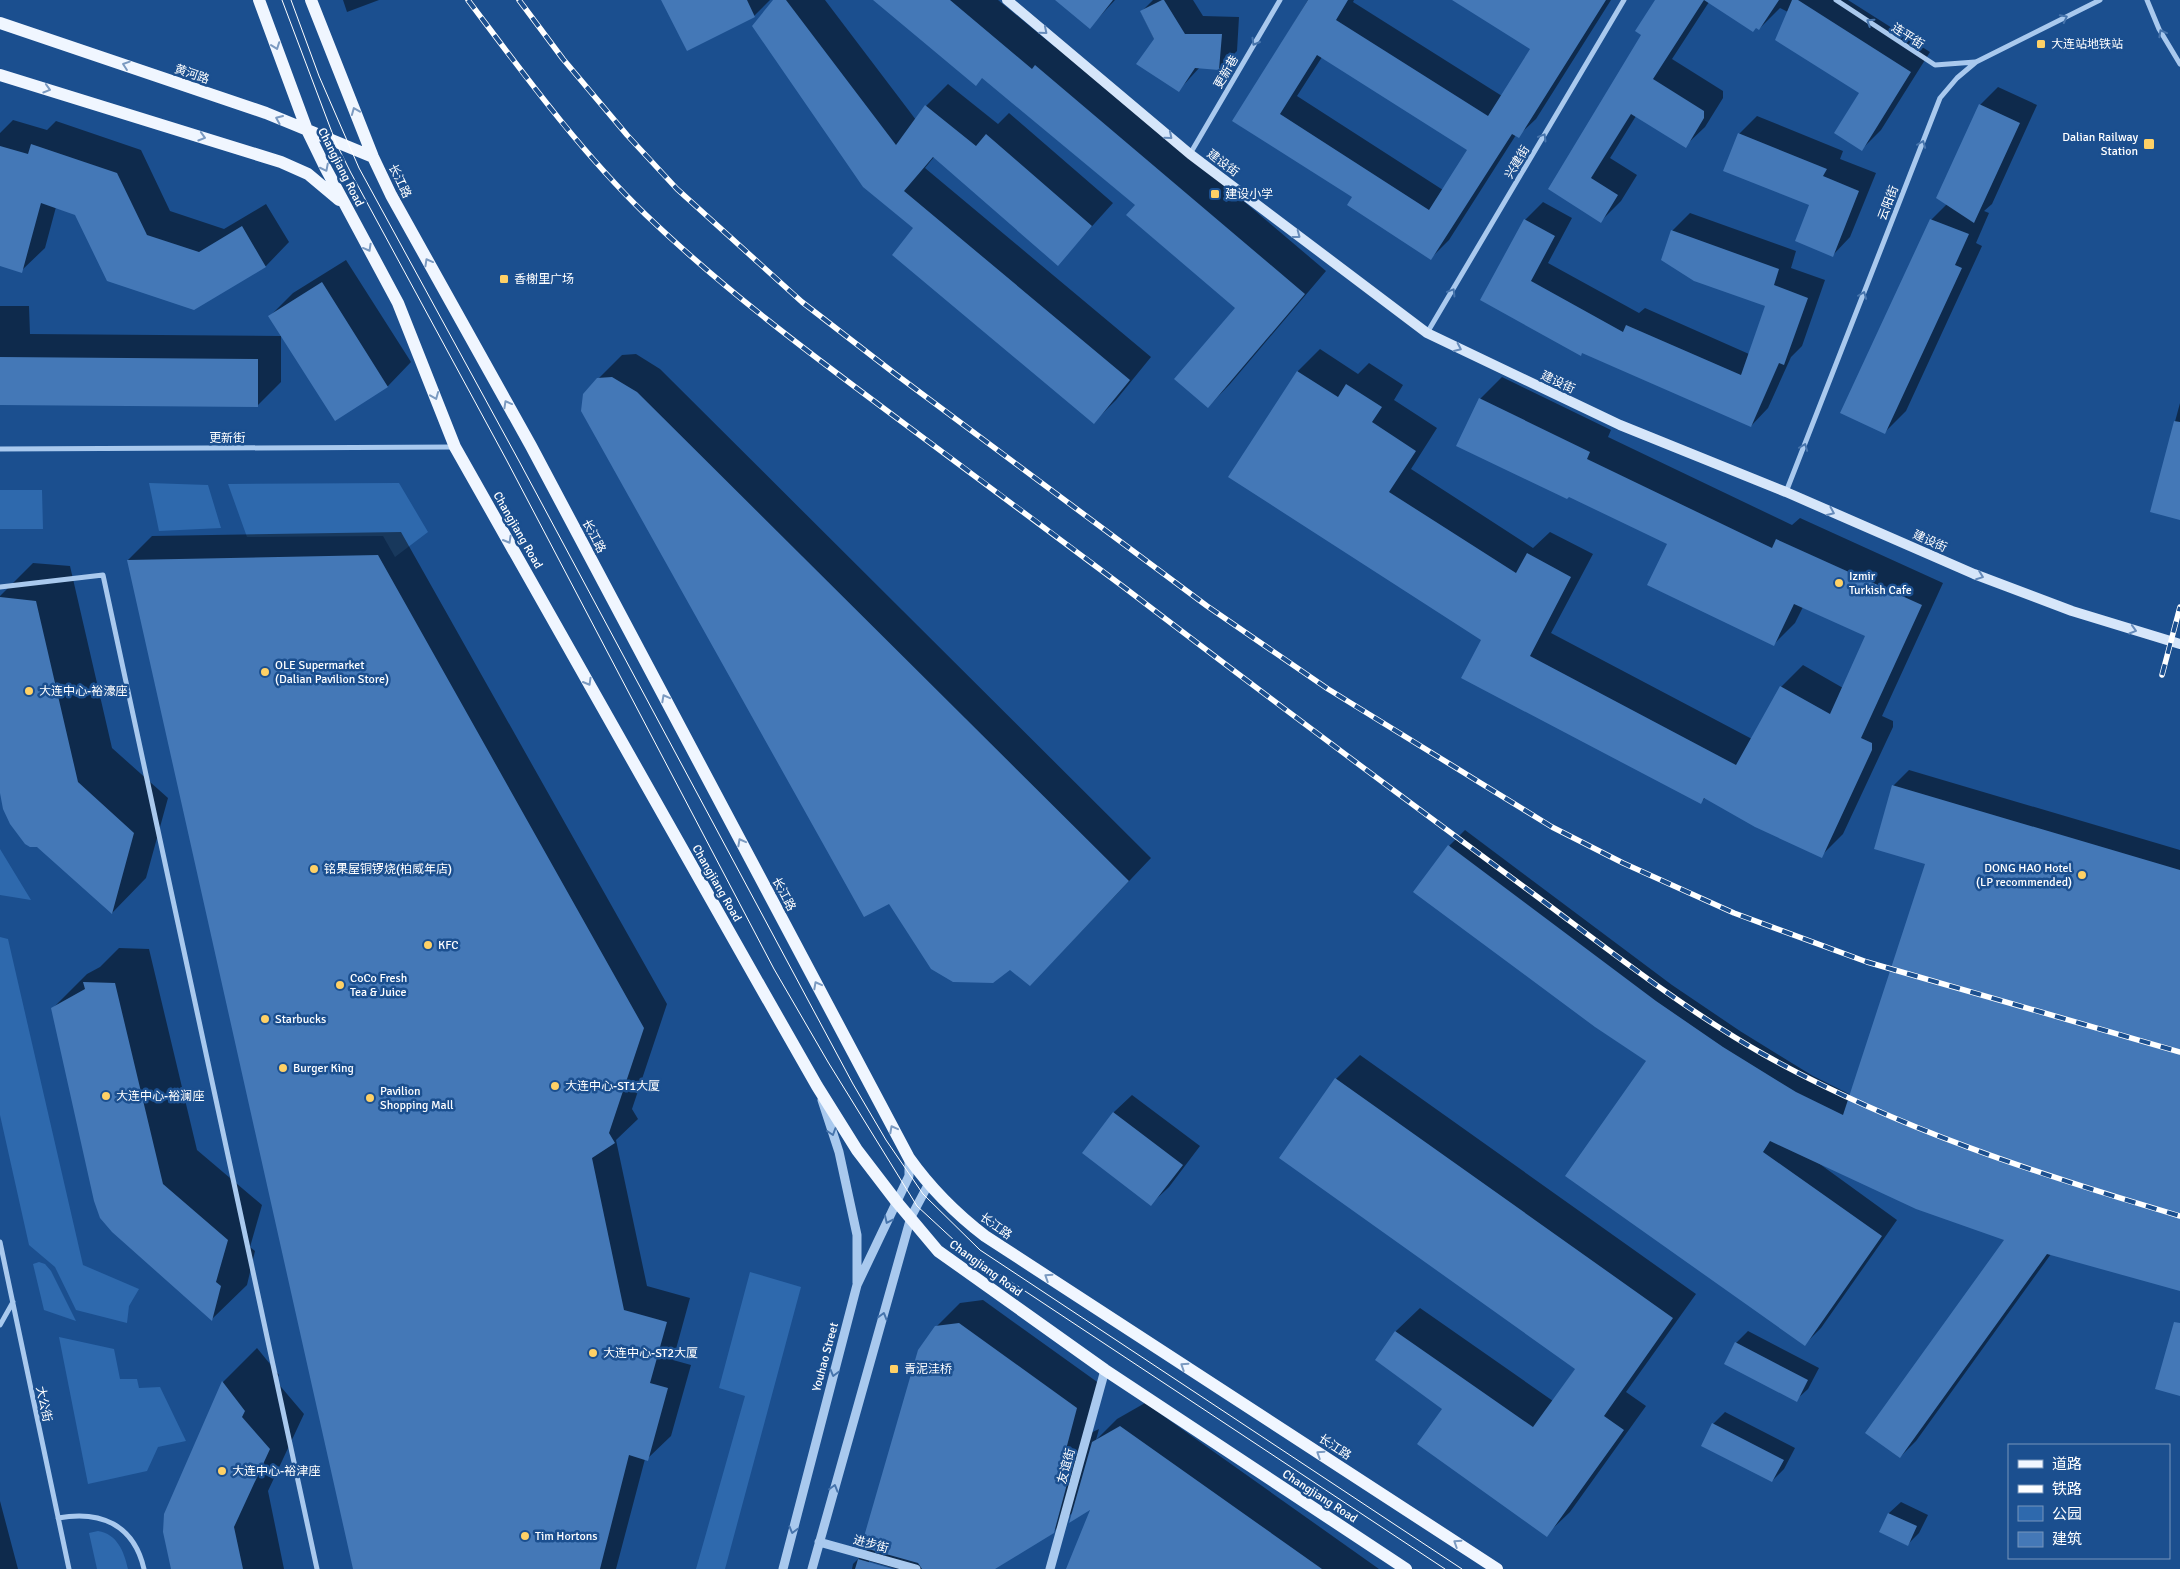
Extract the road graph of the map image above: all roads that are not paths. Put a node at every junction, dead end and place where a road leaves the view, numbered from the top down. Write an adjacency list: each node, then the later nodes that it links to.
1 (259, 0): 13 (main road, Changjiang Road, one-way to 13)
2 (311, 0): 15 (main road, 长江路, one-way to 2)
3 (1007, 0): 14 (main road, 建设街, one-way to 14)
4 (1280, 0): 14 (street, 更新巷, one-way to 14)
5 (1624, 0): 17 (street, 兴建街, one-way to 5)
6 (1836, 0): 10 (street, 连平街, one-way to 6)
7 (2100, 0): 10 (street, 云阳街, one-way to 7)
8 (2147, 0): 11 (street, one-way to 8)
9 (1, 25): 13 (main road, 黄河路, one-way to 9)
10 (1976, 62): 20 (street, 云阳街, one-way to 10)
11 (2180, 64)
12 (0, 75): 16 (main road, one-way to 16)
13 (307, 130): 15 (main road, 黄河路); 16 (main road, Changjiang Road, one-way to 16)
14 (1190, 154): 17 (main road, 建设街, one-way to 17)
15 (373, 157): 24 (main road, 长江路, one-way to 15)
16 (345, 205): 18 (main road, Changjiang Road, one-way to 18)
17 (1427, 334): 20 (main road, 建设街, one-way to 20)
18 (455, 447): 19 (street, 更新街); 23 (main road, Changjiang Road, one-way to 23)
19 (0, 449)
20 (1786, 492): 22 (main road, 建设街, one-way to 22)
21 (0, 587): 37 (street)
22 (2180, 644)
23 (817, 1086): 26 (main road, Changjiang Road); 29 (street, one-way to 29)
24 (909, 1158): 25 (main road, 长江路); 26 (street, Youhao Street)
25 (928, 1185): 27 (street); 43 (main road, 长江路, one-way to 25)
26 (896, 1201): 27 (main road, Changjiang Road); 29 (street, Youhao Street, one-way to 29)
27 (910, 1217): 32 (main road, Changjiang Road); 34 (street, one-way to 27)
28 (0, 1242): 30 (street, 大公街)
29 (857, 1285): 38 (street, Youhao Street, one-way to 38)
30 (13, 1302): 31 (street); 33 (street, 大公街)
31 (0, 1325)
32 (1105, 1370): 41 (street, 友谊街); 42 (main road, Changjiang Road)
33 (58, 1518): 35 (street, 大公街); 36 (street)
34 (819, 1542): 39 (street); 40 (street, 进步街)
35 (69, 1569)
36 (144, 1569)
37 (317, 1569)
38 (783, 1569)
39 (812, 1569)
40 (916, 1569)
41 (1050, 1569)
42 (1406, 1569)
43 (1497, 1569)

